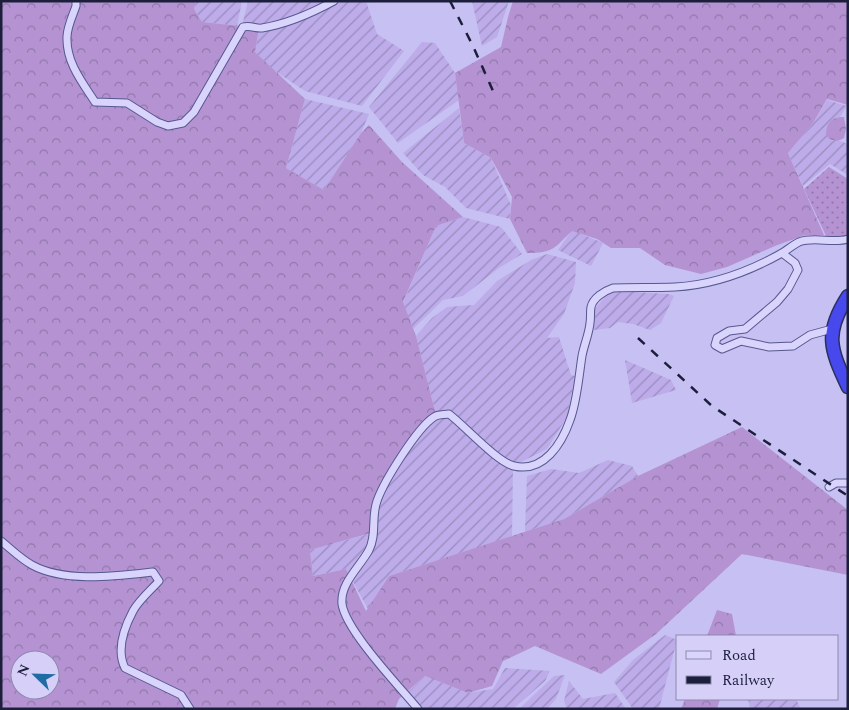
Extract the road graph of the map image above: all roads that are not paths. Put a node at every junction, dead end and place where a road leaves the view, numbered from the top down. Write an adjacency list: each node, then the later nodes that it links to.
1 (76, 1): 2 (street)
2 (334, 1)
3 (848, 239): 4 (street)
4 (782, 253): 6 (street); 12 (street)
5 (848, 296): 6 (highway)
6 (832, 329): 7 (highway)
7 (848, 387)
8 (848, 482): 9 (street)
9 (829, 487)
10 (1, 541): 11 (street)
11 (190, 709)
12 (418, 709)

